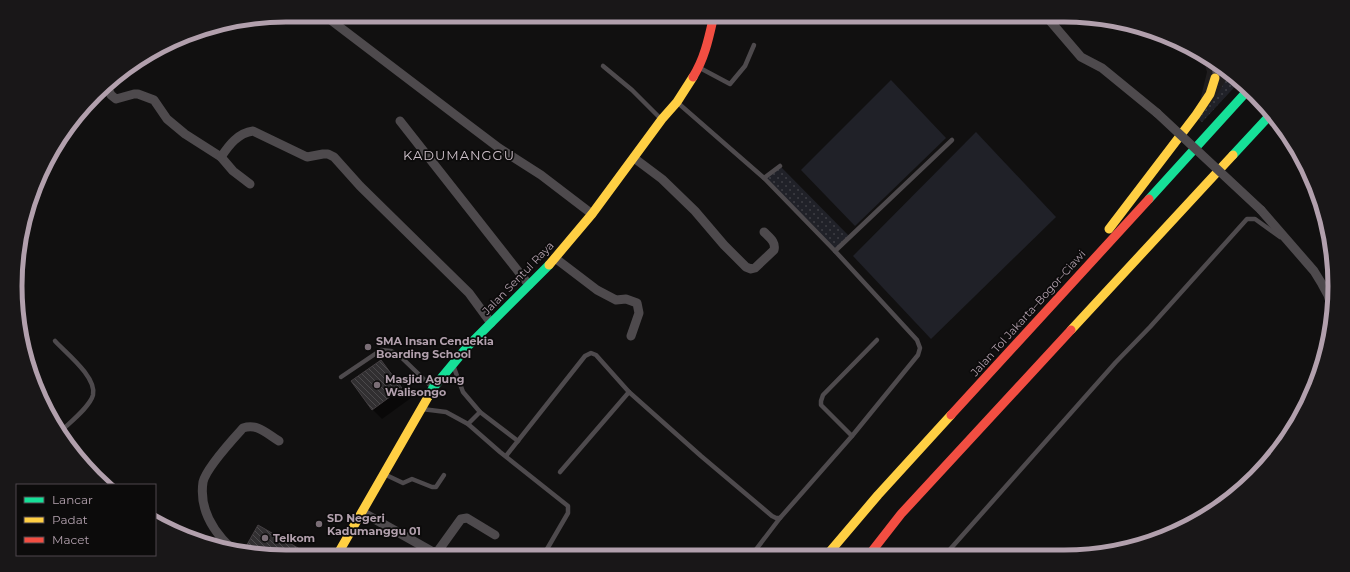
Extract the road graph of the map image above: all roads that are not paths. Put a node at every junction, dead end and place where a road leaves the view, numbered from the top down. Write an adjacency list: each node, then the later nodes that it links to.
1 (333, 22): 22 (street)
2 (712, 22): 6 (main road, Jalan Sentul Raya)
3 (1051, 22): 24 (street, bridge)
4 (754, 45): 6 (lane)
5 (603, 66): 13 (lane)
6 (699, 67): 12 (main road, Jalan Sentul Raya)
7 (1214, 69): 9 (lane)
8 (1220, 73): 9 (lane)
9 (1215, 78): 29 (main road)
10 (109, 91): 17 (street)
11 (1245, 94): 29 (main road, Jalan Tol Jakarta–Bogor–Ciawi)
12 (677, 102): 13 (main road, Jalan Sentul Raya); 20 (lane)
13 (662, 119): 18 (main road, Jalan Sentul Raya)
14 (1268, 119): 59 (main road)
15 (400, 121): 27 (street)
16 (952, 140): 25 (lane)
17 (221, 157): 21 (street); 30 (street)
18 (634, 158): 22 (main road, Jalan Sentul Raya); 23 (street)
19 (780, 166): 20 (lane)
20 (764, 178): 25 (lane)
21 (250, 184)
22 (592, 214): 26 (main road, Jalan Sentul Raya)
23 (764, 232)
24 (1290, 244): 28 (street); 60 (lane)
25 (835, 251): 42 (lane)
26 (555, 258): 27 (main road, Jalan Sentul Raya); 31 (street)
27 (529, 285): 30 (main road, Jalan Sentul Raya)
28 (1328, 294)
29 (1050, 306): 58 (main road, Jalan Tol Jakarta–Bogor–Ciawi)
30 (491, 323): 34 (main road, Jalan Sentul Raya)
31 (631, 336)
32 (877, 340): 42 (lane)
33 (55, 341): 41 (lane)
34 (453, 363): 36 (main road, Jalan Sentul Raya); 39 (lane)
35 (341, 377): 36 (lane)
36 (433, 388): 38 (main road, Jalan Sentul Raya)
37 (629, 392): 44 (lane); 46 (lane); 50 (lane)
38 (420, 409): 40 (lane); 47 (main road, Jalan Sentul Raya)
39 (480, 412): 40 (lane); 44 (lane)
40 (468, 424): 45 (lane)
41 (63, 429)
42 (852, 436): 50 (lane)
43 (279, 441): 52 (street)
44 (518, 441): 45 (lane)
45 (506, 456): 56 (lane)
46 (560, 472)
47 (383, 473): 48 (lane); 49 (main road, Jalan Sentul Raya)
48 (444, 476)
49 (362, 512): 53 (main road, Jalan Sentul Raya); 54 (street)
50 (780, 518): 57 (lane)
51 (495, 535): 55 (street)
52 (226, 543)
53 (340, 550)
54 (429, 550)
55 (439, 550)
56 (546, 550)
57 (756, 550)
58 (831, 550)
59 (873, 550)
60 (949, 550)

